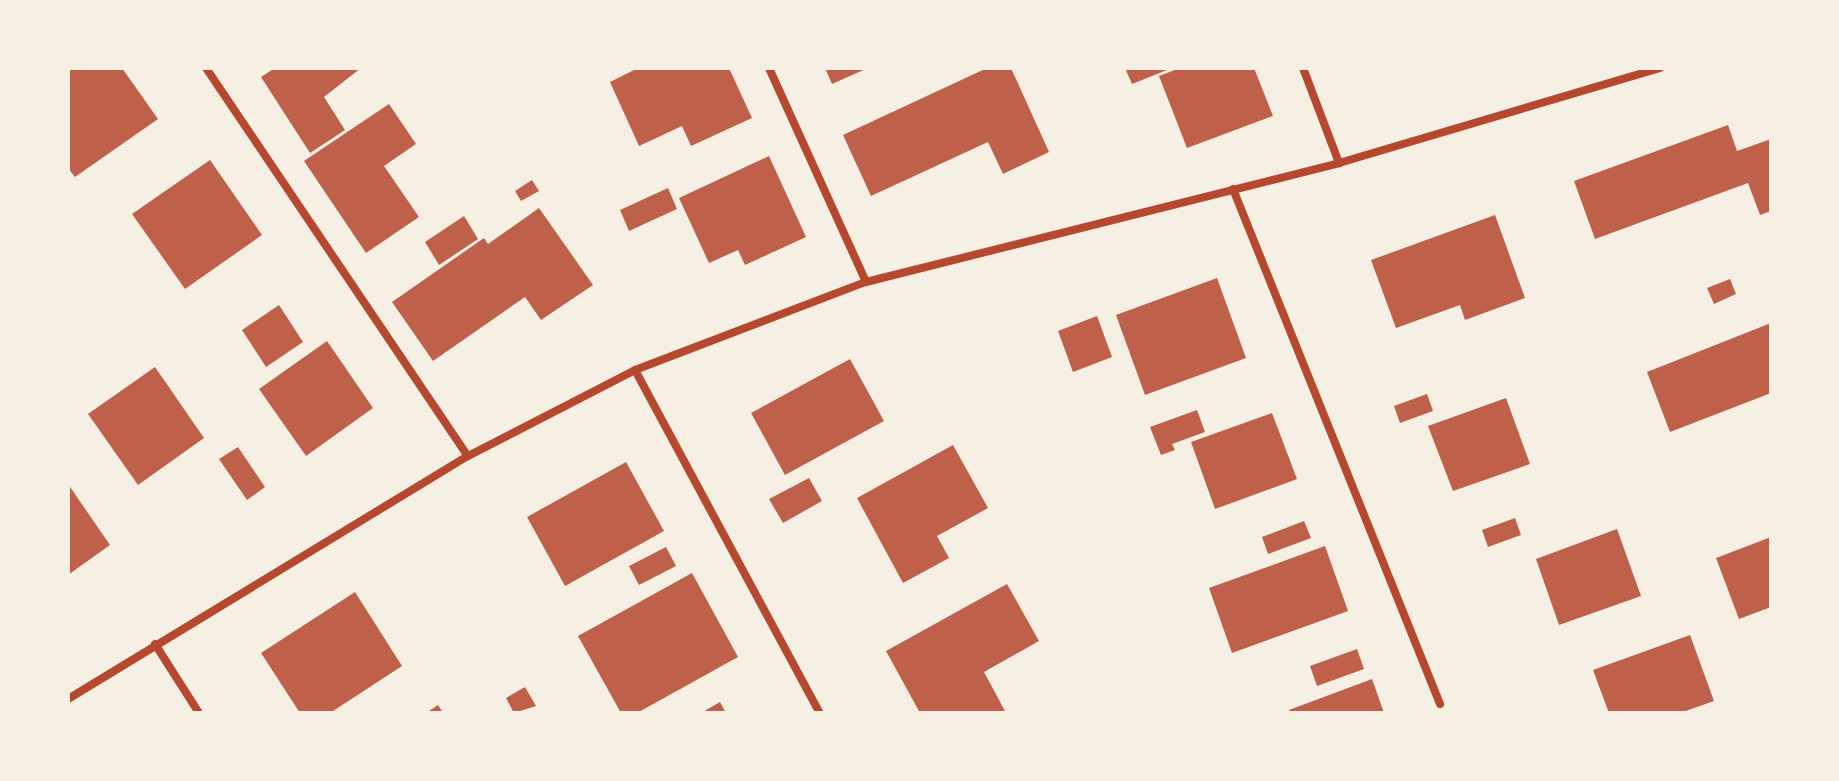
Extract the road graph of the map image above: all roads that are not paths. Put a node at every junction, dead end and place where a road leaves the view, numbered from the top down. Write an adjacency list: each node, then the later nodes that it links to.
1 (206, 68): 9 (street)
2 (769, 68): 7 (street)
3 (1303, 68): 5 (street)
4 (1660, 68): 5 (street)
5 (1339, 163): 6 (street)
6 (1233, 189): 7 (street); 12 (street)
7 (866, 282): 8 (street)
8 (635, 370): 9 (street); 14 (street)
9 (468, 456): 10 (street)
10 (155, 644): 11 (street); 13 (street)
11 (68, 699)
12 (1440, 704)
13 (199, 713)
14 (820, 713)

